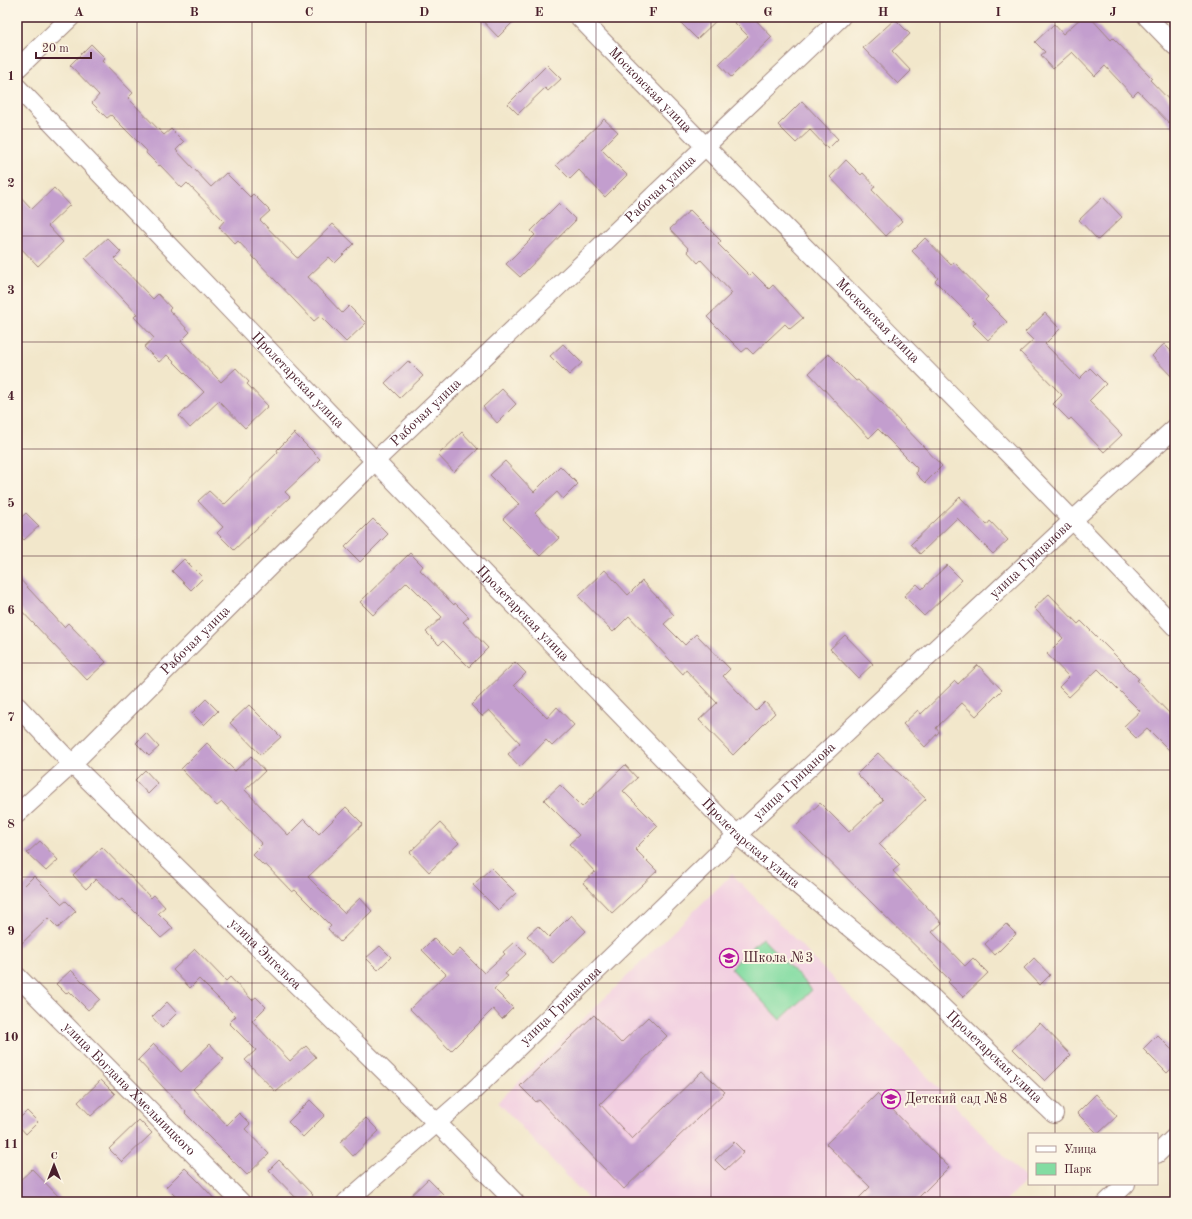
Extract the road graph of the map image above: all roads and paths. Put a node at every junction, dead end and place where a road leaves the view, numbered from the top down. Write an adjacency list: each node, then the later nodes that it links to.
1 (71, 17): 6 (street)
2 (579, 17): 8 (street, Московская улица)
3 (841, 17): 8 (street, Рабочая улица)
4 (1147, 17): 5 (street)
5 (1175, 46)
6 (17, 70)
7 (17, 87): 10 (street, Пролетарская улица)
8 (706, 148): 10 (street, Рабочая улица); 11 (street, Московская улица)
9 (1175, 428): 11 (street, улица Грицанова)
10 (375, 462): 14 (street, Рабочая улица); 16 (street, Пролетарская улица)
11 (1074, 519): 12 (street, Московская улица); 16 (street, улица Грицанова)
12 (1175, 627)
13 (17, 706): 14 (street, улица Энгельса)
14 (72, 764): 15 (street, Рабочая улица); 19 (street, улица Энгельса)
15 (17, 814)
16 (737, 835): 18 (street, Пролетарская улица); 19 (street, улица Грицанова)
17 (17, 976): 23 (street, улица Богдана Хмельницкого)
18 (1054, 1114)
19 (436, 1122): 24 (street, улица Грицанова); 25 (street, улица Энгельса)
20 (1175, 1137): 21 (street)
21 (1158, 1153)
22 (1125, 1185): 26 (street)
23 (240, 1202)
24 (346, 1202)
25 (514, 1202)
26 (1107, 1202)

